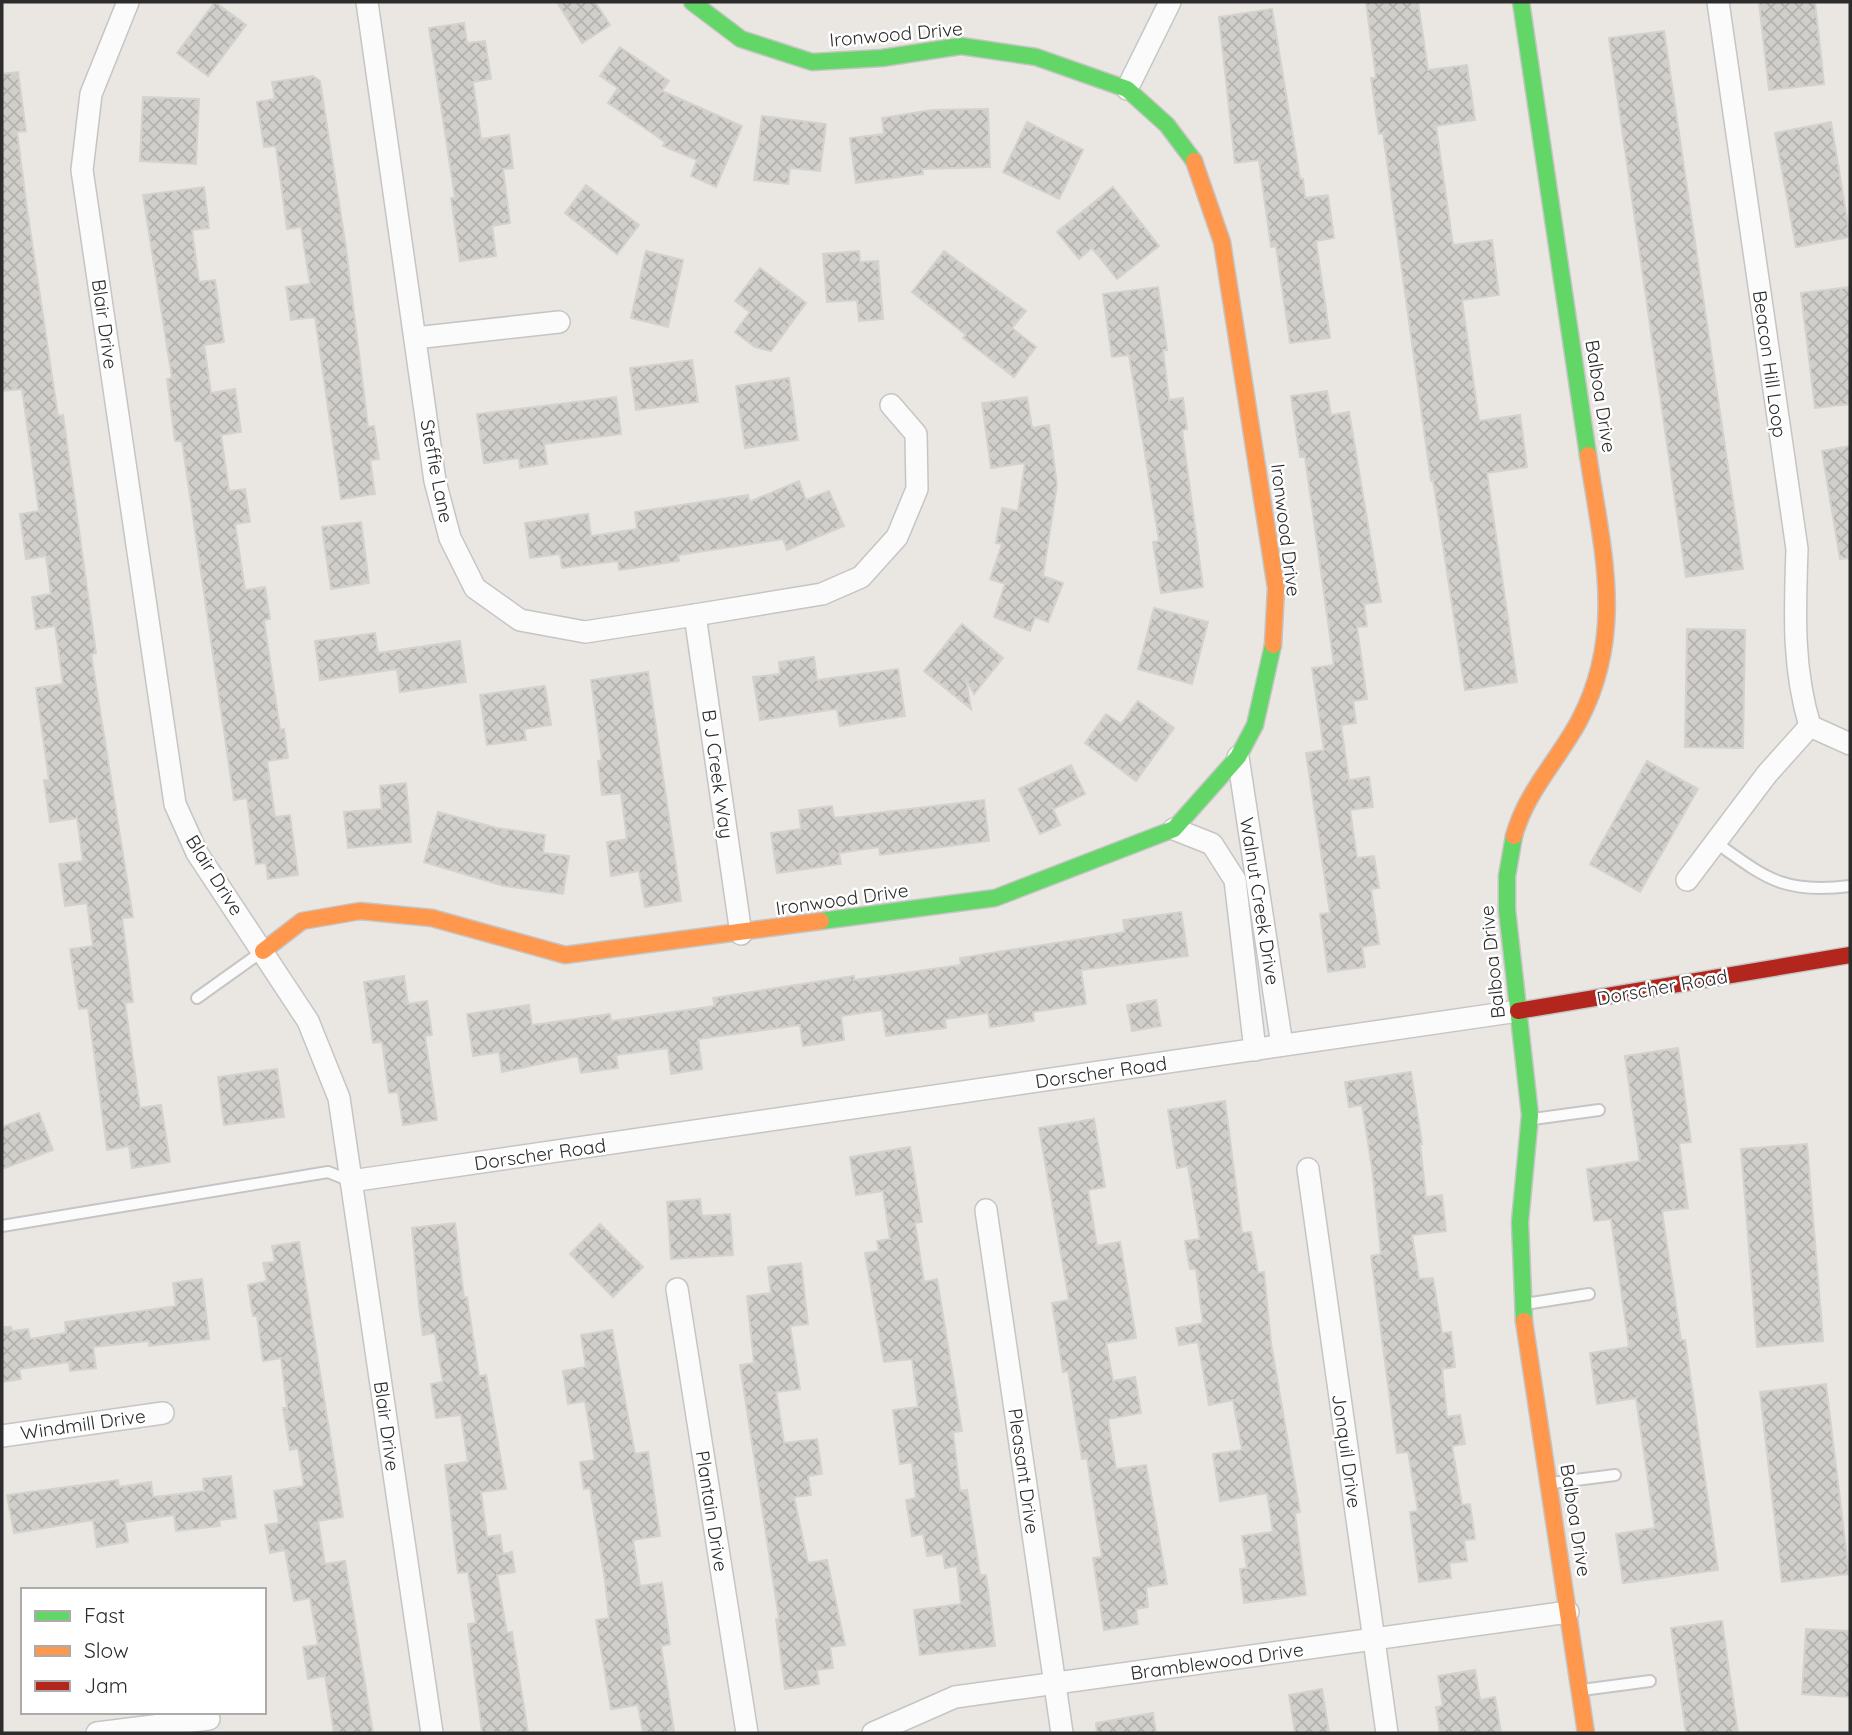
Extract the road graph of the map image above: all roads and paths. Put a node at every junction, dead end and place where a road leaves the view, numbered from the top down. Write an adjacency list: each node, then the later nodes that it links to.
1 (128, 2): 20 (street, Blair Drive)
2 (367, 2): 9 (street, Steffie Lane)
3 (692, 2): 7 (street, Ironwood Drive)
4 (1170, 2): 7 (street)
5 (1521, 2): 23 (street, Balboa Drive)
6 (1717, 2): 12 (street, Beacon Hill Loop)
7 (1127, 89): 14 (street, Ironwood Drive)
8 (559, 322): 9 (street)
9 (415, 338): 11 (street, Steffie Lane)
10 (891, 405): 11 (street, Steffie Lane)
11 (695, 615): 19 (street, B J Creek Way)
12 (1810, 726): 13 (street); 16 (street)
13 (1850, 744)
14 (1238, 757): 15 (street, Ironwood Drive); 24 (street, Walnut Creek Drive)
15 (1174, 829): 19 (street, Ironwood Drive); 25 (street, Walnut Creek Drive)
16 (1715, 842): 17 (street); 18 (lane)
17 (1687, 880)
18 (1850, 887)
19 (741, 934): 20 (street, Ironwood Drive)
20 (263, 951): 22 (lane); 29 (street, Blair Drive)
21 (1850, 955): 23 (street, Dorscher Road)
22 (197, 998)
23 (1518, 1011): 24 (street, Dorscher Road); 27 (street, Balboa Drive)
24 (1282, 1045): 25 (street, Dorscher Road)
25 (1255, 1050): 29 (street, Dorscher Road)
26 (1599, 1110): 27 (lane)
27 (1531, 1119): 34 (street, Balboa Drive)
28 (1307, 1169): 40 (street, Jonquil Drive)
29 (351, 1181): 31 (lane); 46 (street, Blair Drive)
30 (986, 1210): 42 (street, Pleasant Drive)
31 (2, 1226)
32 (677, 1289): 47 (street, Plantain Drive)
33 (1589, 1294): 34 (lane)
34 (1522, 1305): 38 (street, Balboa Drive)
35 (163, 1413): 36 (street, Windmill Drive)
36 (2, 1436)
37 (1615, 1475): 38 (lane)
38 (1549, 1483): 39 (street, Balboa Drive)
39 (1568, 1612): 40 (street, Bramblewood Drive); 43 (street, Balboa Drive)
40 (1373, 1639): 42 (street, Bramblewood Drive); 50 (street, Jonquil Drive)
41 (1650, 1681): 43 (lane)
42 (1055, 1685): 48 (street, Bramblewood Drive); 49 (street, Pleasant Drive)
43 (1580, 1690): 51 (street, Balboa Drive)
44 (209, 1718): 45 (street)
45 (97, 1733)
46 (432, 1733)
47 (747, 1733)
48 (873, 1733)
49 (1062, 1733)
50 (1387, 1733)
51 (1586, 1733)

